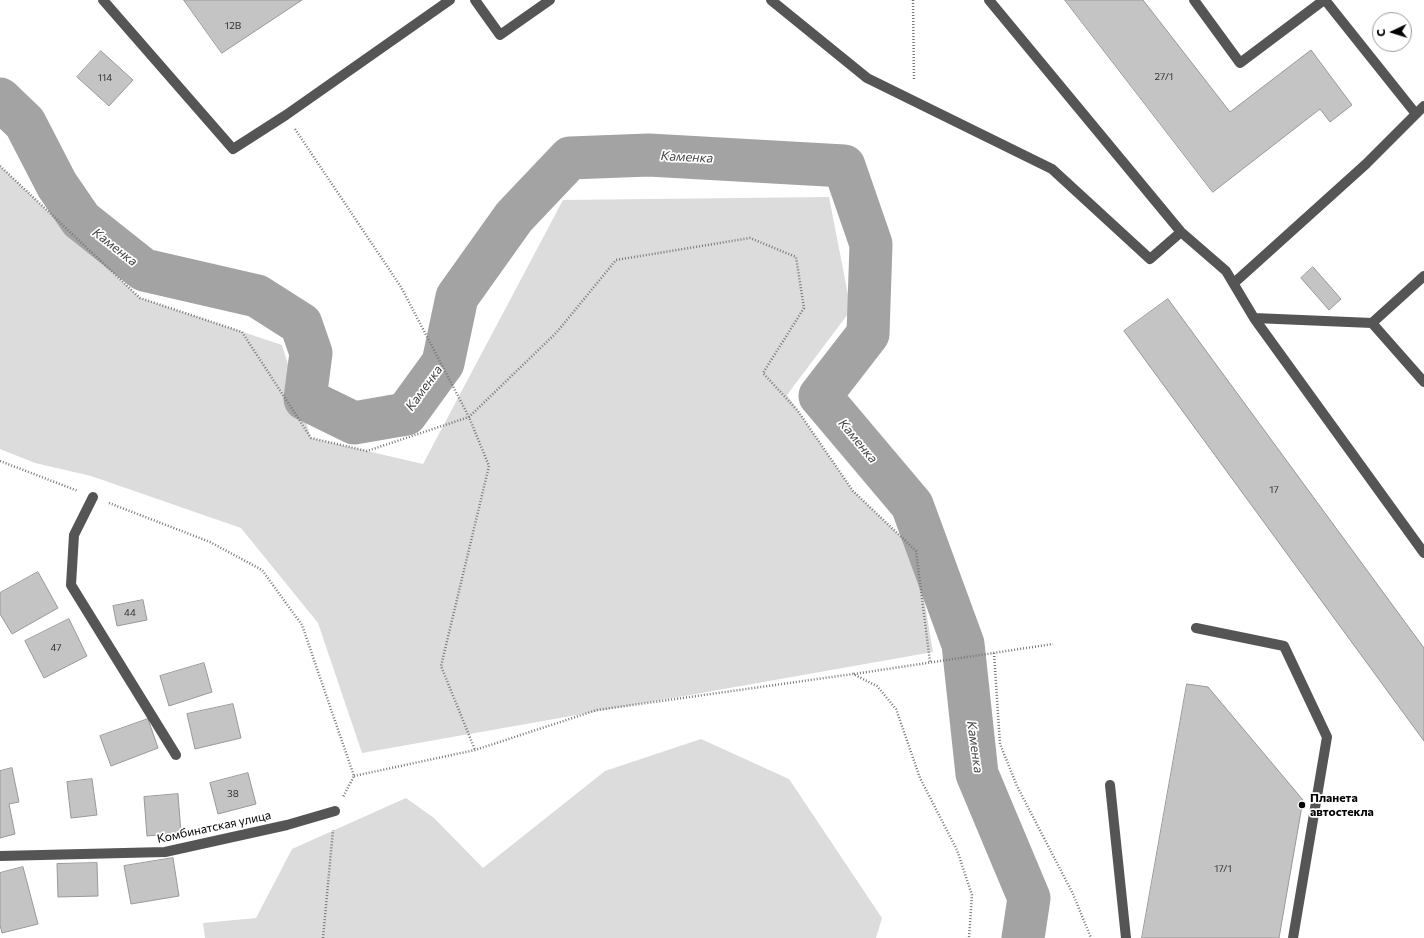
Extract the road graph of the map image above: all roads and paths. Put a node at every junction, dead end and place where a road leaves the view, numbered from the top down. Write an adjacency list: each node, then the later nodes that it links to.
1 (103, 0): 13 (street)
2 (450, 0): 13 (street)
3 (476, 0): 4 (street)
4 (550, 0)
5 (771, 0): 10 (street)
6 (913, 0): 10 (path)
7 (989, 0): 15 (street)
8 (1194, 0): 9 (street)
9 (1324, 0): 12 (street)
10 (914, 101): 15 (street)
11 (1424, 106): 12 (street)
12 (1416, 114): 17 (street)
13 (286, 115): 21 (path)
14 (0, 166): 21 (path)
15 (1181, 232): 17 (street)
16 (1424, 276): 19 (street)
17 (1234, 283): 18 (street)
18 (1254, 318): 19 (street); 24 (street)
19 (1372, 323): 20 (street)
20 (1424, 382)
21 (469, 417): 28 (path); 30 (path)
22 (0, 461): 23 (path)
23 (93, 497): 31 (street); 32 (path)
24 (1424, 553)
25 (1196, 628): 40 (street)
26 (1053, 644): 27 (path)
27 (994, 653): 28 (path); 38 (path)
28 (930, 662): 29 (path)
29 (853, 674): 30 (path); 37 (path)
30 (475, 750): 32 (path)
31 (176, 755)
32 (354, 776): 34 (path)
33 (1110, 785): 39 (street)
34 (335, 811): 35 (street, Комбинатская улица); 36 (path)
35 (0, 856)
36 (323, 938)
37 (969, 938)
38 (1091, 938)
39 (1126, 938)
40 (1293, 938)

